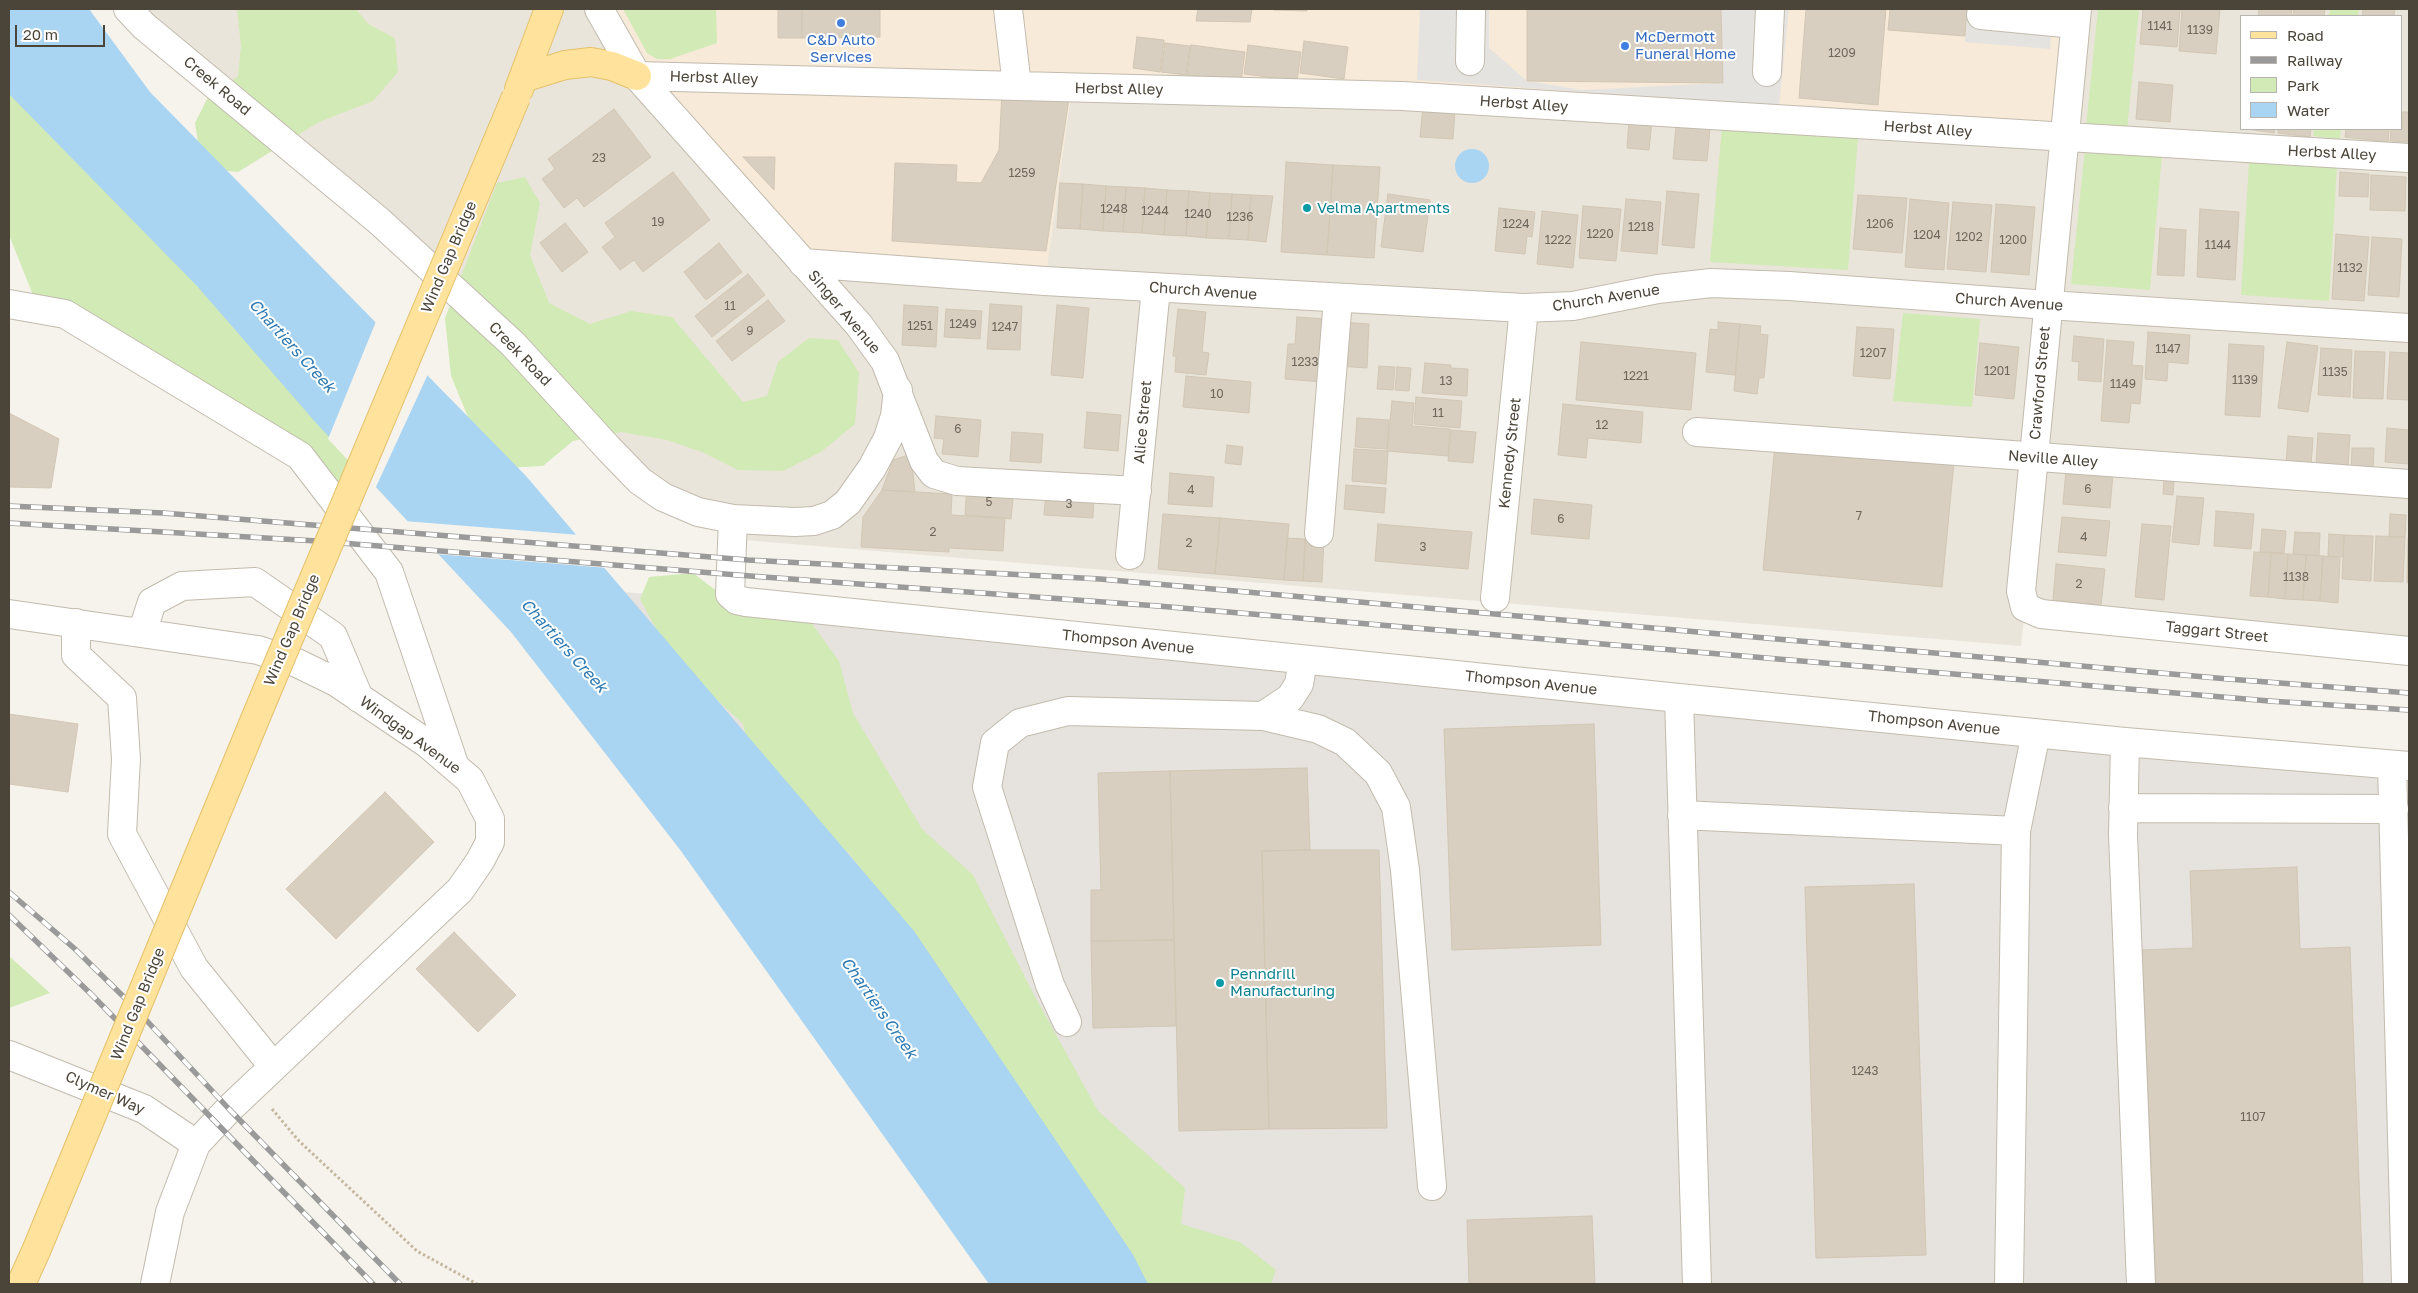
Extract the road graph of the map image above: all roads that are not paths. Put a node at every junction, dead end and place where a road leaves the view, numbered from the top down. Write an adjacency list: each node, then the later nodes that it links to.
1 (128, 9): 28 (street, Creek Road)
2 (549, 9): 13 (main road, Wind Gap Bridge)
3 (599, 9): 11 (street, Singer Avenue)
4 (1008, 9): 12 (street)
5 (1471, 9): 9 (street)
6 (1770, 9): 10 (street)
7 (1982, 9): 8 (street)
8 (2076, 16): 14 (street, Crawford Street)
9 (1470, 61)
10 (1767, 72)
11 (637, 76): 12 (street, Herbst Alley); 13 (main road); 16 (street, Singer Avenue)
12 (1017, 86): 14 (street, Herbst Alley)
13 (520, 88): 54 (main road, Wind Gap Bridge, bridge)
14 (2064, 137): 15 (street, Herbst Alley); 20 (street, Crawford Street)
15 (2409, 158)
16 (803, 263): 17 (street, Church Avenue); 23 (street, Singer Avenue)
17 (1156, 288): 18 (street, Church Avenue); 27 (street, Alice Street)
18 (1338, 299): 21 (street, Church Avenue); 29 (street)
19 (9, 304): 44 (street)
20 (2048, 305): 21 (street, Church Avenue); 22 (street, Church Avenue); 25 (street, Crawford Street)
21 (1524, 308): 31 (street, Kennedy Street)
22 (2409, 328)
23 (898, 390): 27 (street, Singer Avenue); 28 (street, Creek Road)
24 (1697, 432): 25 (street, Neville Alley)
25 (2034, 458): 26 (street, Neville Alley); 32 (street, Crawford Street)
26 (2409, 484)
27 (1137, 491): 30 (street, Alice Street)
28 (733, 519): 37 (street, Thompson Avenue)
29 (1319, 533)
30 (1130, 555)
31 (1495, 598)
32 (2025, 607): 36 (street, Taggart Street)
33 (9, 614): 34 (street, Windgap Avenue)
34 (76, 623): 35 (street, Windgap Avenue); 51 (street)
35 (142, 633): 38 (street, Windgap Avenue); 38 (street)
36 (2409, 651)
37 (1304, 660): 39 (street, Thompson Avenue); 40 (street)
38 (359, 698): 44 (street, Windgap Avenue)
39 (1679, 698): 41 (street, Thompson Avenue); 47 (street)
40 (1263, 716): 49 (street); 53 (street)
41 (2036, 733): 42 (street, Thompson Avenue); 48 (street)
42 (2125, 742): 43 (street, Thompson Avenue); 45 (street)
43 (2401, 766): 46 (street)
44 (455, 767): 51 (street, Windgap Avenue)
45 (2123, 808): 46 (street); 58 (street)
46 (2394, 809): 59 (street)
47 (1682, 815): 48 (street); 56 (street)
48 (2016, 831): 57 (street)
49 (1067, 1022)
50 (9, 1055): 52 (street, Clymer Way)
51 (273, 1066): 52 (street, Windgap Avenue)
52 (196, 1144): 55 (street)
53 (1432, 1186)
54 (22, 1284)
55 (155, 1284)
56 (1697, 1284)
57 (2009, 1284)
58 (2141, 1284)
59 (2406, 1284)

